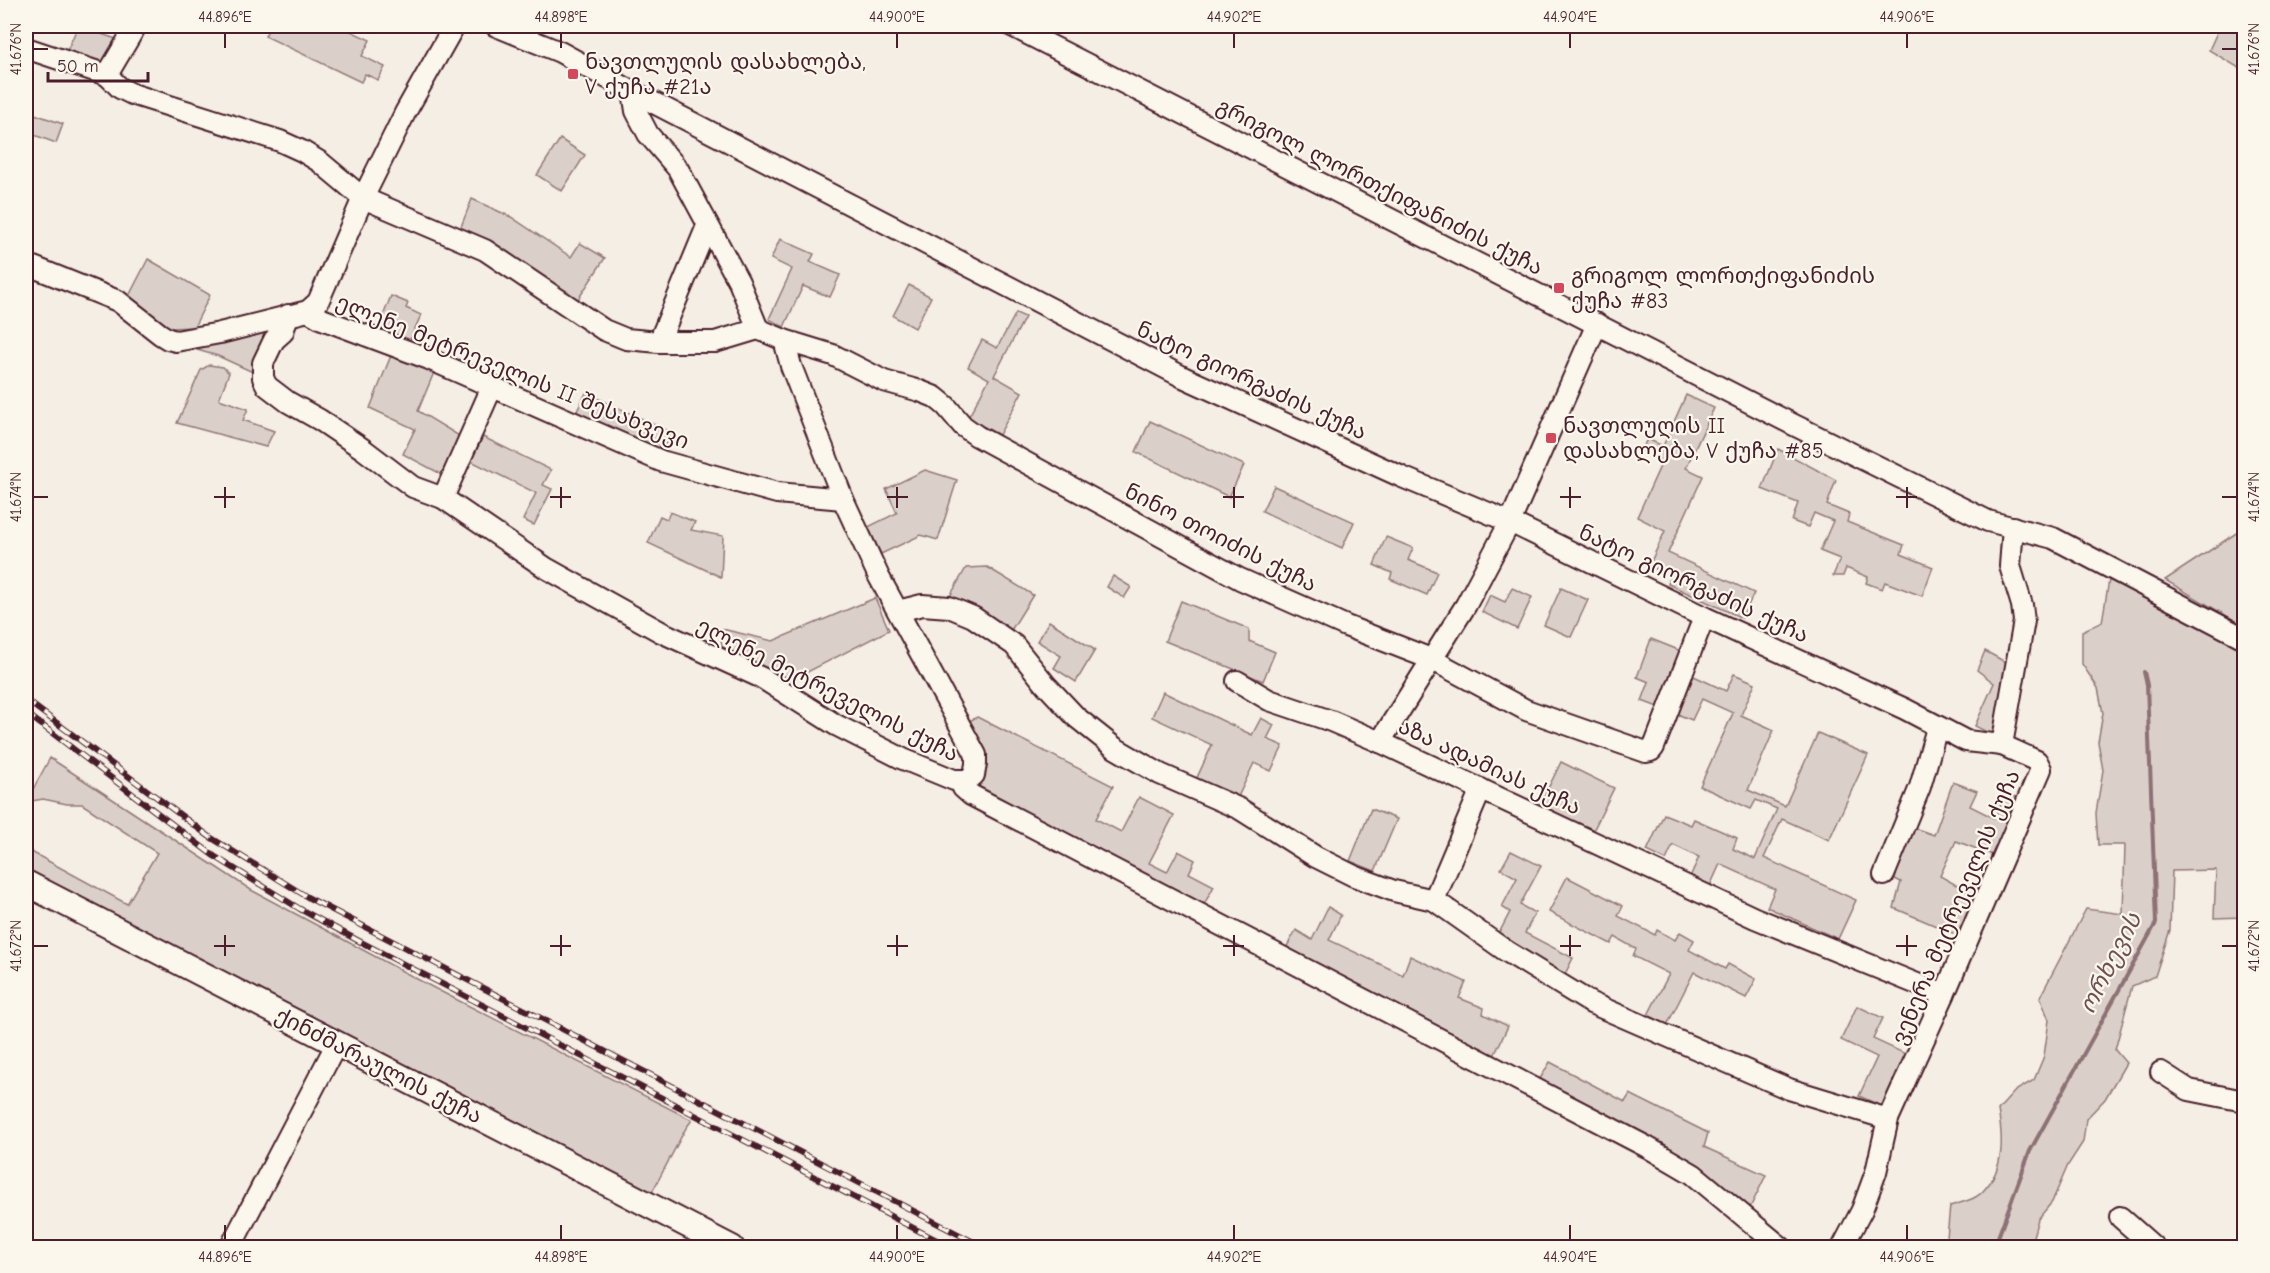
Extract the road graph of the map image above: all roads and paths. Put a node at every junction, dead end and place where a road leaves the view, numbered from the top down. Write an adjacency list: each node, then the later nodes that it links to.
1 (136, 26): 6 (street)
2 (454, 26): 8 (street)
3 (496, 26): 7 (street, ნატო გიორგაძის ქუჩა)
4 (1012, 26): 13 (street, გრიგოლ ლორთქიფანიძის ქუჩა)
5 (26, 48): 6 (street)
6 (107, 75): 8 (street)
7 (633, 92): 9 (street); 20 (street, ნატო გიორგაძის ქუჩა)
8 (363, 198): 11 (street); 16 (street)
9 (708, 226): 14 (street); 16 (street)
10 (26, 264): 12 (street)
11 (308, 311): 12 (street); 17 (street, ელენე მეტრეველის II შესახვევი)
12 (288, 315): 18 (street, ელენე მეტრეველის ქუჩა)
13 (1598, 324): 20 (street, აზა ადამიას ქუჩა); 21 (street, გრიგოლ ლორთქიფანიძის ქუჩა)
14 (758, 329): 15 (street, ნინო თოიძის ქუჩა); 16 (street)
15 (784, 340): 19 (street); 25 (street, ნინო თოიძის ქუჩა)
16 (659, 342)
17 (492, 387): 18 (street); 19 (street, ელენე მეტრეველის II შესახვევი)
18 (442, 498): 30 (street, ელენე მეტრეველის ქუჩა)
19 (843, 499): 22 (street)
20 (1510, 522): 23 (street, ნატო გიორგაძის ქუჩა); 25 (street, აზა ადამიას ქუჩა)
21 (2013, 527): 24 (street, გრიგოლ ლორთქიფანიძის ქუჩა); 29 (street, ვენერა მეტრეველის ქუჩა)
22 (898, 611): 30 (street, ელენე მეტრეველის ქუჩა); 34 (street)
23 (1704, 617): 25 (street, ნინო თოიძის ქუჩა); 27 (street, ნატო გიორგაძის ქუჩა)
24 (2244, 638)
25 (1431, 660): 28 (street, აზა ადამიას ქუჩა)
26 (1237, 681): 28 (street)
27 (1937, 728): 29 (street, ნატო გიორგაძის ქუჩა); 32 (street)
28 (1380, 742): 31 (street, აზა ადამიას ქუჩა)
29 (2002, 745): 35 (street, ვენერა მეტრეველის ქუჩა)
30 (960, 780): 43 (street)
31 (1481, 789): 34 (street); 35 (street, აზა ადამიას ქუჩა)
32 (1884, 875)
33 (26, 883): 36 (main road, ქინძმარაულის ქუჩა)
34 (1434, 900): 39 (street)
35 (1944, 995): 39 (street, ვენერა მეტრეველის ქუჩა)
36 (337, 1043): 41 (street); 42 (main road, ქინძმარაულის ქუჩა)
37 (2161, 1072): 38 (street)
38 (2244, 1101)
39 (1888, 1119): 44 (street, ვენერა მეტრეველის ქუჩა)
40 (2120, 1217): 45 (street)
41 (230, 1248)
42 (732, 1248)
43 (1782, 1248)
44 (1842, 1248)
45 (2155, 1248)

